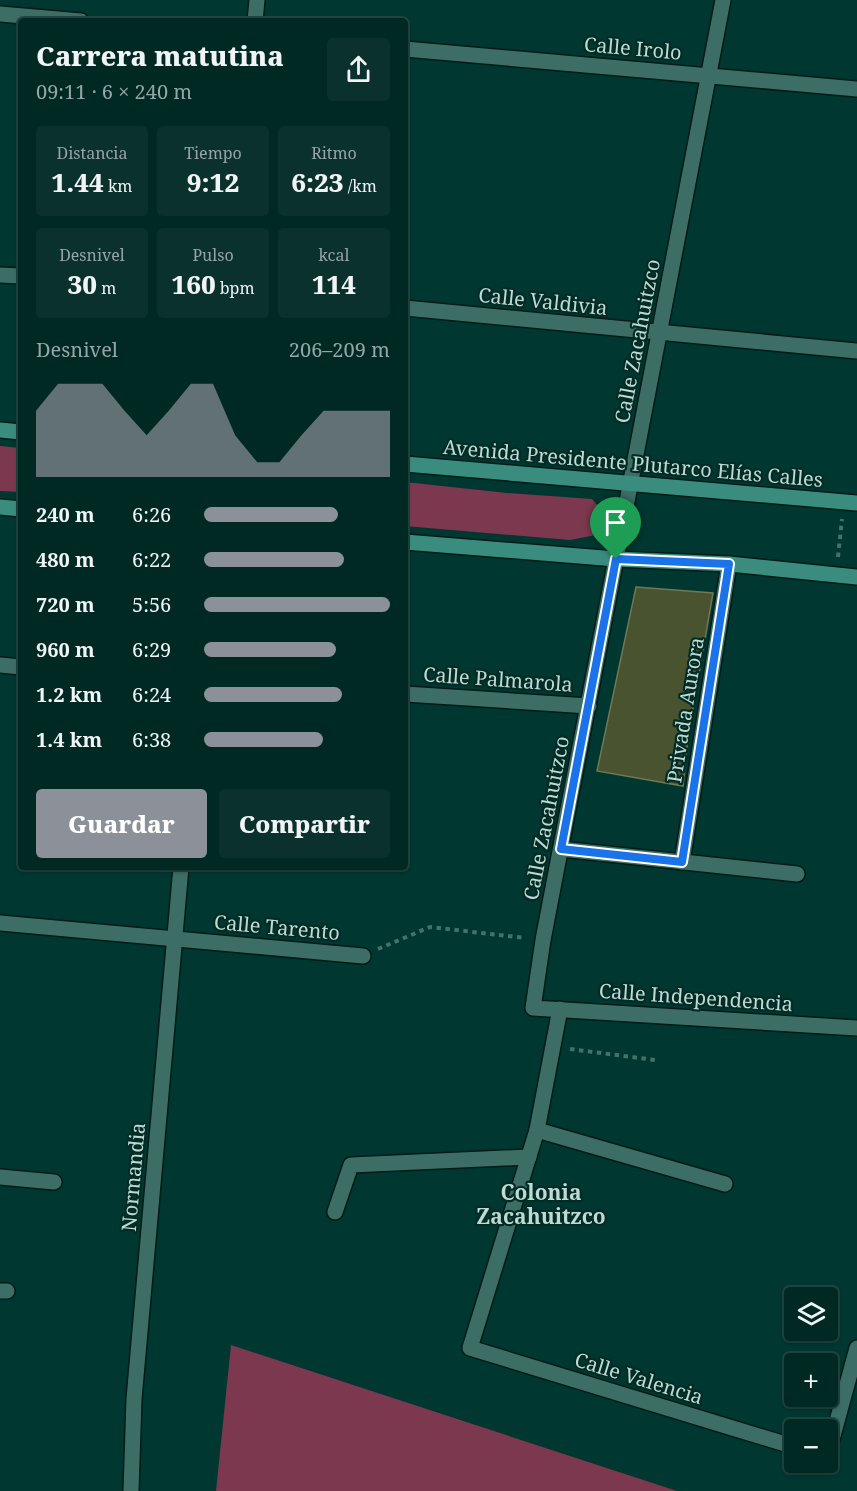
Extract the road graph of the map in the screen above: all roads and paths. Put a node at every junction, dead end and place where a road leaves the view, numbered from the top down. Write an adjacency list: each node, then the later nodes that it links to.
1 (257, 0): 5 (street)
2 (723, 0): 7 (street, Calle Zacahuitzco)
3 (0, 14): 4 (street)
4 (46, 18)
5 (255, 18)
6 (408, 49): 7 (street, Calle Irolo)
7 (709, 76): 8 (street, Calle Irolo); 12 (street, Calle Zacahuitzco)
8 (857, 89)
9 (0, 275): 10 (street)
10 (18, 276)
11 (408, 308): 12 (street, Calle Valdivia)
12 (660, 333): 13 (street, Calle Valdivia); 17 (street, Calle Zacahuitzco)
13 (857, 351)
14 (0, 430): 15 (main road)
15 (18, 432)
16 (408, 464): 17 (main road, Avenida Presidente Plutarco Elías Calles)
17 (631, 483): 18 (main road, Avenida Presidente Plutarco Elías Calles); 22 (street, Calle Zacahuitzco)
18 (850, 502): 24 (path)
19 (0, 507): 20 (main road)
20 (18, 509)
21 (408, 542): 22 (main road)
22 (616, 559): 23 (main road); 29 (street, Calle Zacahuitzco)
23 (729, 564): 24 (main road); 31 (street, Privada Aurora)
24 (836, 575): 25 (main road)
25 (857, 577)
26 (0, 665): 27 (street)
27 (18, 667)
28 (408, 694): 29 (street, Calle Palmarola)
29 (589, 706): 30 (street, Calle Zacahuitzco)
30 (561, 849): 31 (street); 36 (street, Calle Zacahuitzco)
31 (682, 862): 33 (street)
32 (181, 870): 35 (street, Normandia)
33 (797, 874)
34 (0, 923): 35 (street, Calle Tarento)
35 (175, 939): 37 (street, Calle Tarento); 52 (street, Normandia)
36 (543, 940): 37 (path, Calle Tarento); 38 (street, Calle Zacahuitzco)
37 (363, 956)
38 (533, 1008): 39 (street, Calle Independencia)
39 (560, 1009): 40 (street, Calle Independencia); 41 (street)
40 (857, 1028)
41 (554, 1047): 42 (path); 43 (street)
42 (655, 1060)
43 (537, 1130): 44 (street); 47 (street)
44 (529, 1156): 48 (street); 51 (street, Calle Valencia)
45 (0, 1177): 46 (street)
46 (54, 1182)
47 (724, 1184)
48 (335, 1212)
49 (857, 1348): 50 (street)
50 (838, 1419)
51 (784, 1445)
52 (131, 1491)

